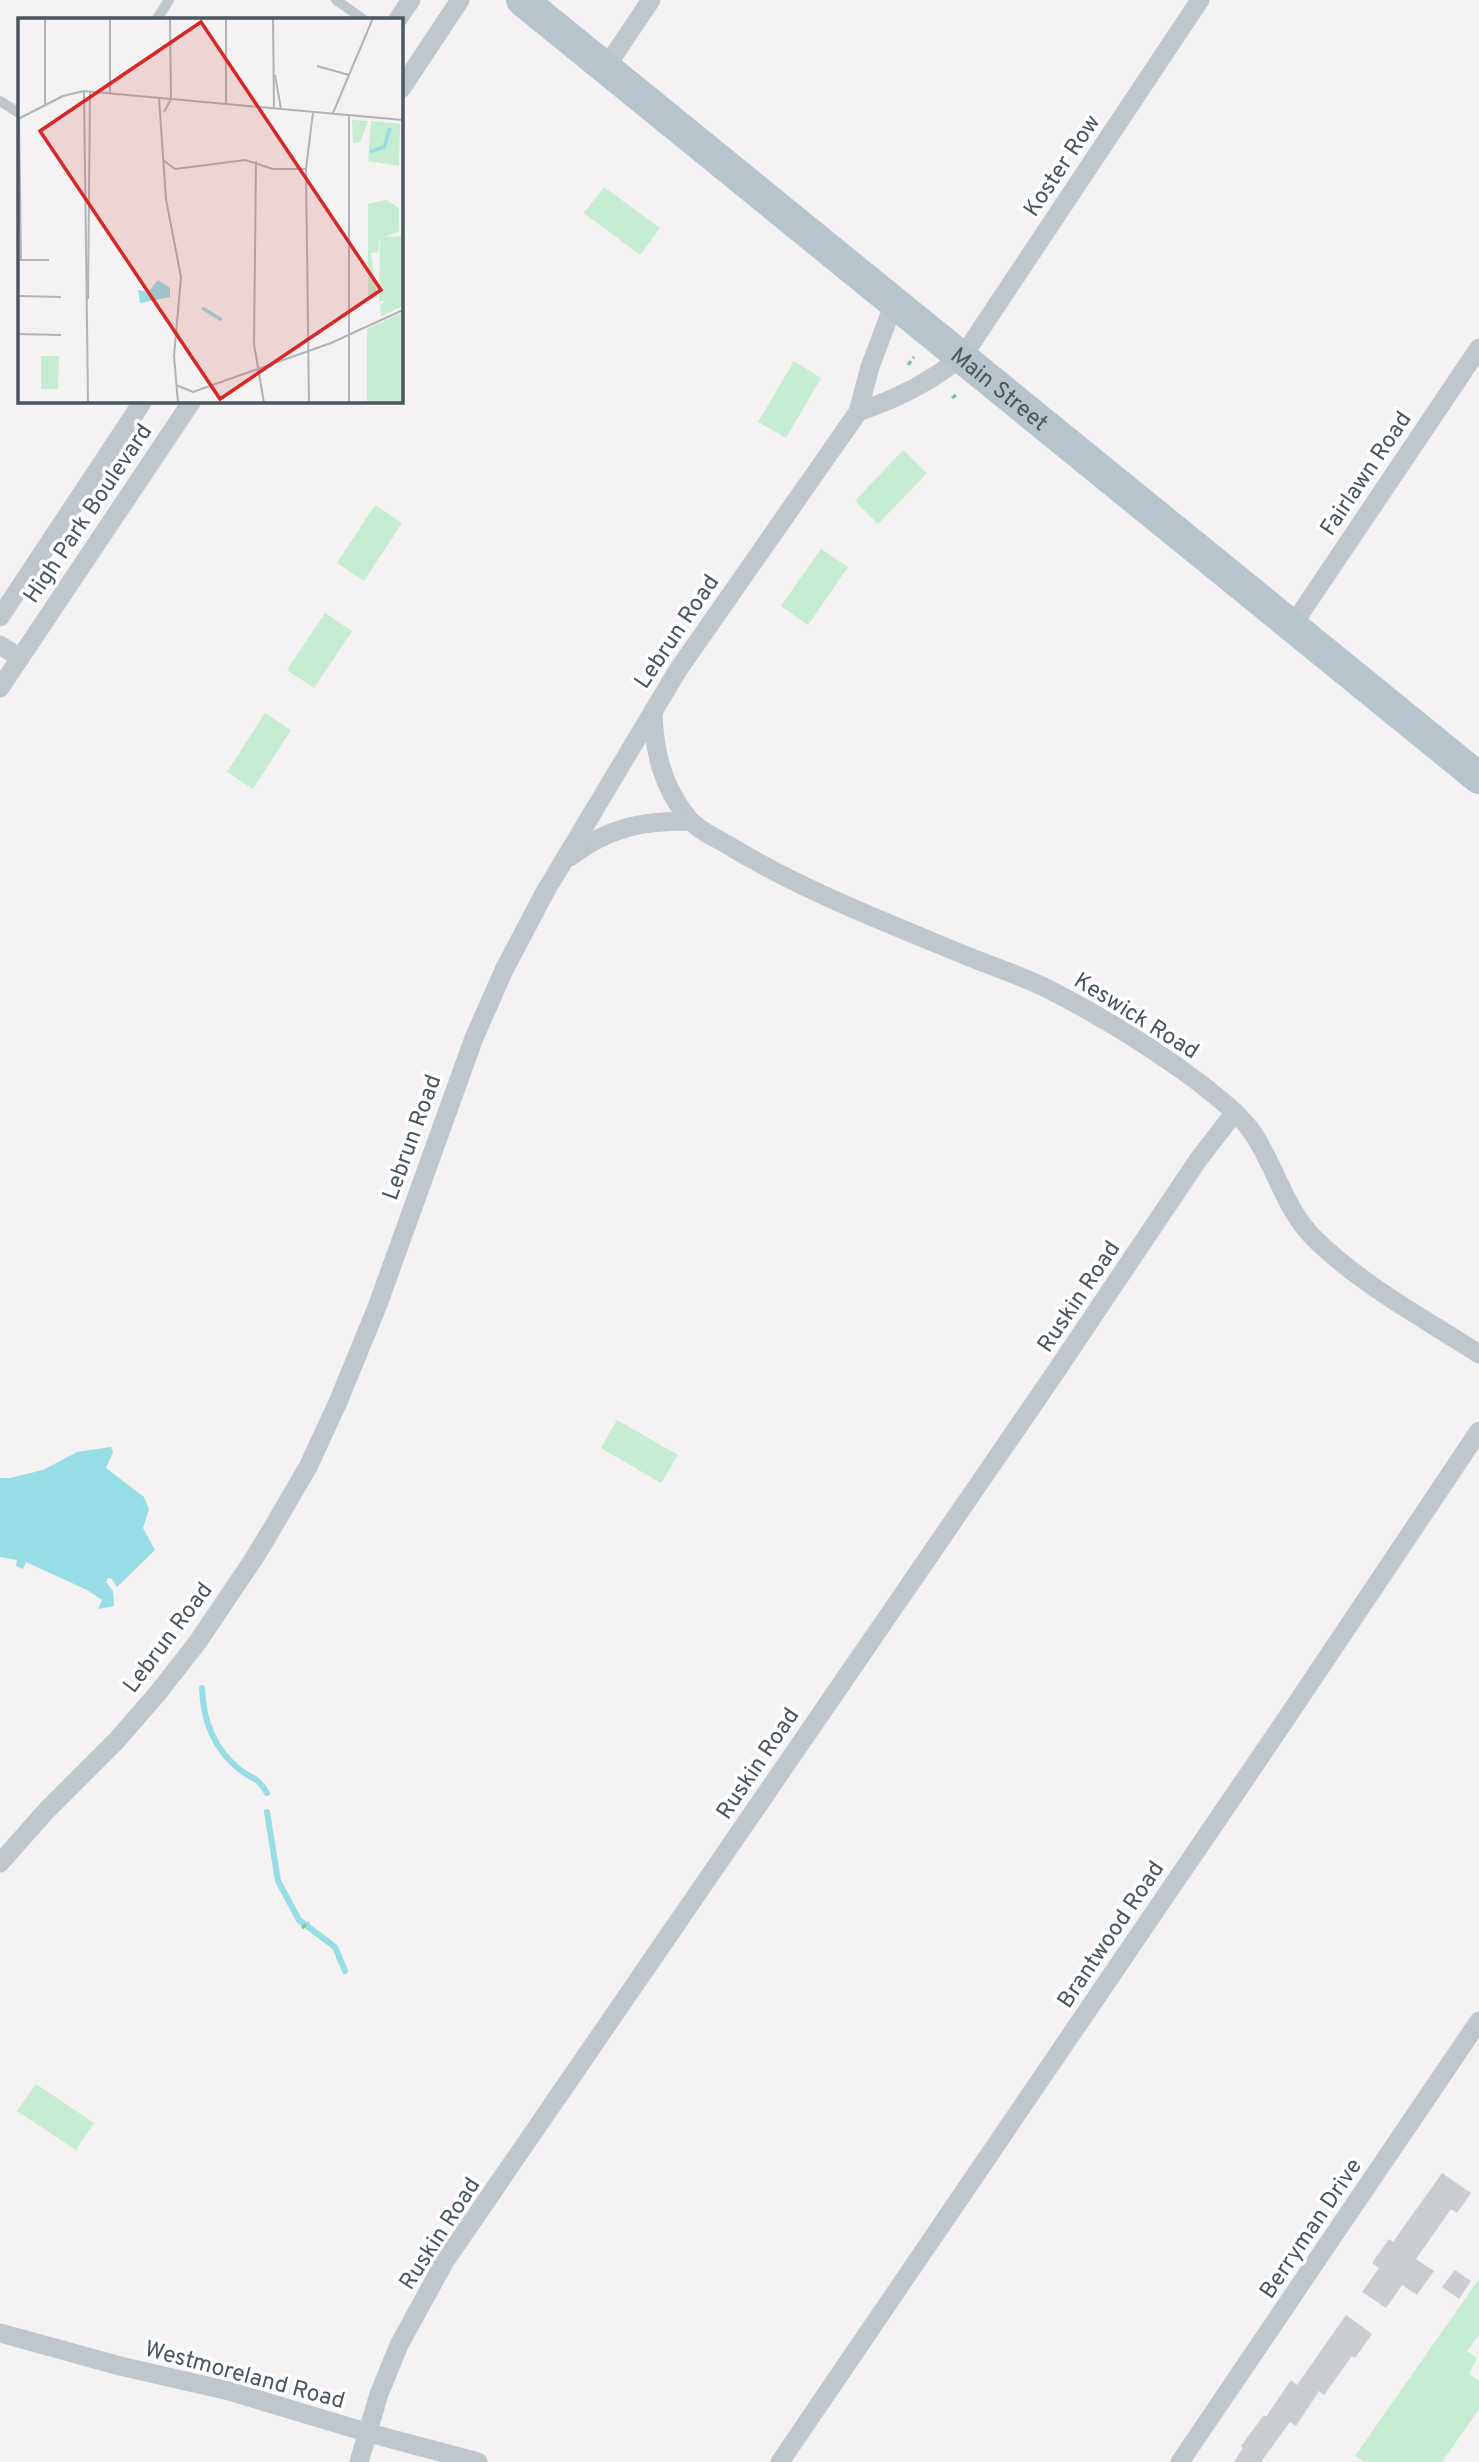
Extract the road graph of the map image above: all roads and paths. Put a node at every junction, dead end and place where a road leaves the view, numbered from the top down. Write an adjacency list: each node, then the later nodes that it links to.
1 (169, 0): 8 (lane)
2 (335, 0): 9 (lane)
3 (411, 0): 10 (street)
4 (460, 0): 12 (street)
5 (522, 0): 11 (main road, Main Street)
6 (651, 0): 11 (street)
7 (1200, 0): 17 (street, Koster Row)
8 (158, 18)
9 (362, 18)
10 (399, 18)
11 (607, 67): 15 (main road, Main Street)
12 (402, 87)
13 (0, 101): 14 (lane)
14 (18, 112)
15 (894, 303): 17 (main road, Main Street); 24 (street, Lebrun Road)
16 (1479, 348): 26 (street, Fairlawn Road)
17 (962, 356): 24 (street); 26 (main road, Main Street)
18 (914, 358): 19 (path)
19 (908, 365)
20 (957, 394): 21 (path)
21 (951, 398)
22 (142, 402): 25 (street, High Park Boulevard)
23 (191, 402): 28 (street, High Park Boulevard)
24 (858, 412): 30 (street, Lebrun Road)
25 (0, 617)
26 (1292, 626): 31 (main road, Main Street)
27 (0, 645): 28 (street)
28 (20, 658): 29 (street, High Park Boulevard)
29 (0, 688)
30 (653, 710): 32 (street, Keswick Road); 33 (street, Lebrun Road)
31 (1479, 778)
32 (690, 821): 33 (street); 34 (street, Keswick Road)
33 (561, 865): 37 (street, Lebrun Road)
34 (1235, 1112): 35 (street, Keswick Road); 42 (street, Ruskin Road)
35 (1479, 1354)
36 (1479, 1431): 45 (street, Brantwood Road)
37 (0, 1863)
38 (309, 1922): 39 (path)
39 (302, 1928)
40 (1479, 2021): 46 (street, Berryman Drive)
41 (0, 2333): 42 (street, Westmoreland Road)
42 (369, 2433): 43 (street, Ruskin Road); 44 (street, Westmoreland Road)
43 (359, 2462)
44 (478, 2462)
45 (780, 2462)
46 (1180, 2462)

